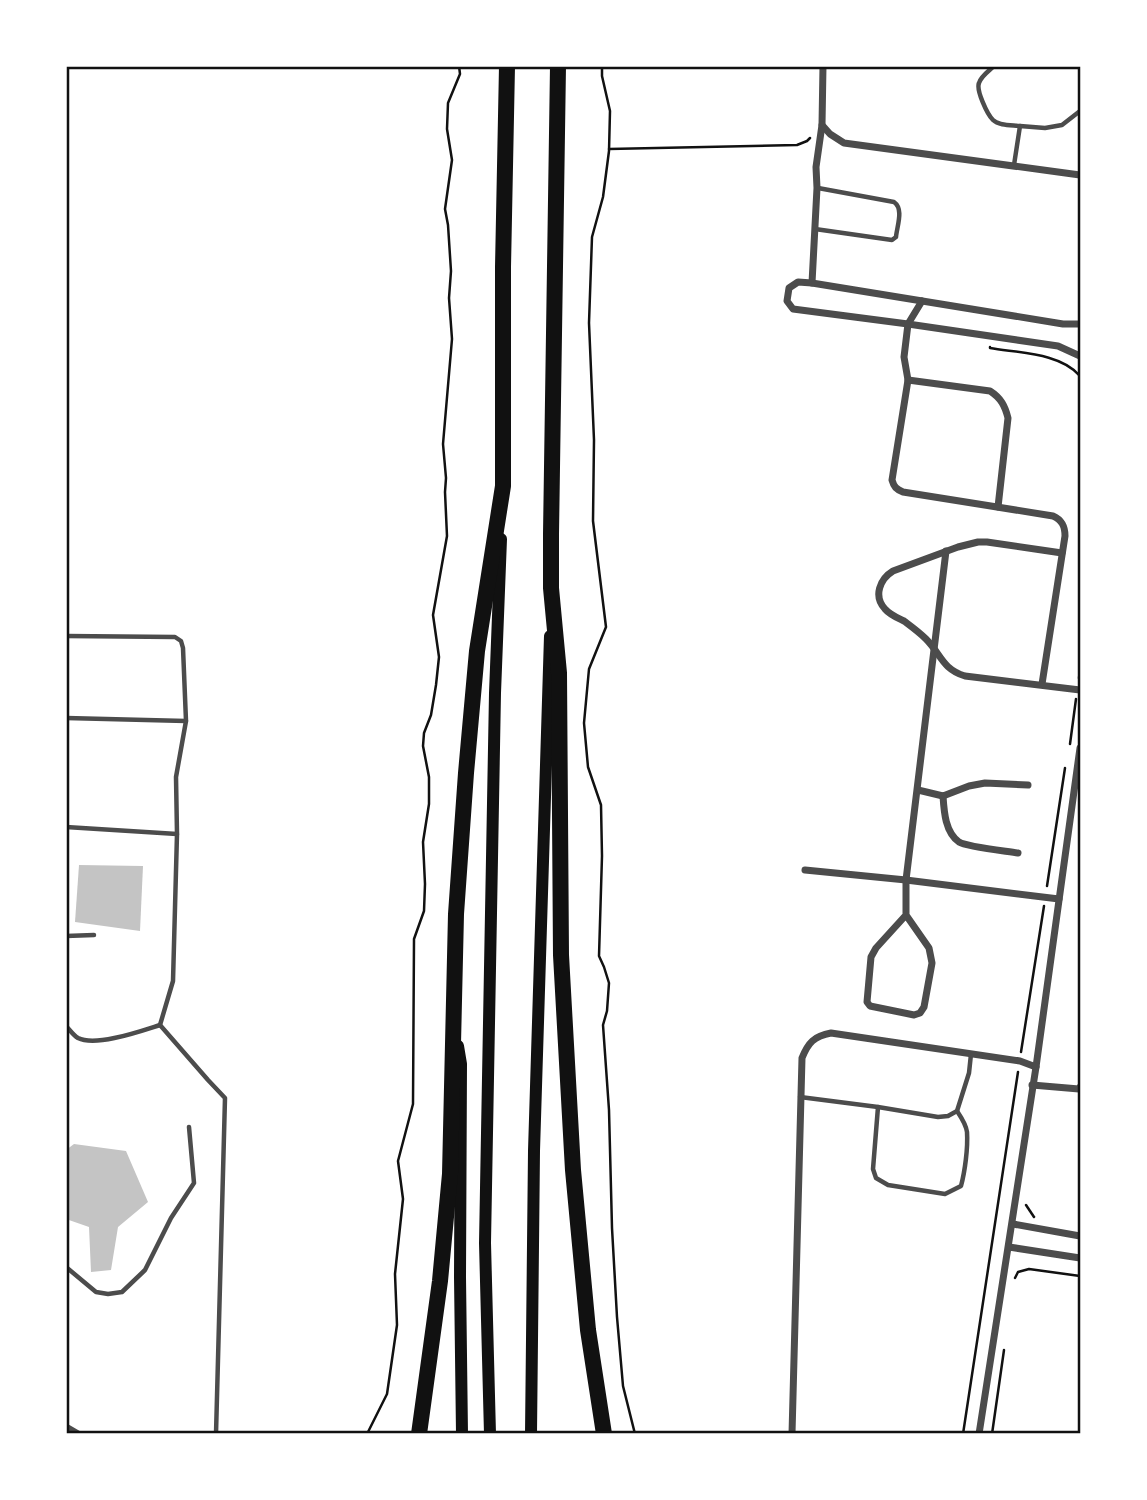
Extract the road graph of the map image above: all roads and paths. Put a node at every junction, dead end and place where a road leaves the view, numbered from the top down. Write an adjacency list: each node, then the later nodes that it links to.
1 (459, 66): 72 (path)
2 (508, 66): 23 (highway)
3 (558, 66): 27 (highway)
4 (602, 66): 10 (path)
5 (823, 66): 8 (street)
6 (994, 66): 9 (lane)
7 (1080, 111): 9 (lane)
8 (822, 125): 10 (path); 11 (street); 13 (street)
9 (1020, 126): 11 (lane)
10 (609, 149): 78 (path)
11 (1014, 166): 12 (street)
12 (1080, 176)
13 (817, 188): 14 (street); 14 (lane)
14 (814, 229): 15 (street)
15 (812, 283): 16 (street); 17 (street)
16 (922, 301): 17 (street); 18 (street)
17 (908, 324): 19 (street); 22 (street)
18 (1080, 324)
19 (993, 337): 20 (street); 21 (path)
20 (1080, 356)
21 (1080, 376)
22 (908, 380): 24 (street); 24 (street)
23 (503, 486): 48 (highway); 75 (main road)
24 (998, 507): 26 (street)
25 (946, 551): 26 (street); 29 (street); 29 (street)
26 (1062, 554): 30 (street)
27 (551, 588): 76 (main road); 77 (highway)
28 (66, 636): 33 (lane)
29 (935, 648): 30 (street); 37 (street)
30 (1042, 684): 31 (street)
31 (1080, 690)
32 (66, 718): 33 (lane)
33 (186, 721): 40 (lane)
34 (1080, 748): 36 (street)
35 (1028, 785): 38 (street)
36 (1078, 789): 44 (street)
37 (918, 790): 38 (street); 43 (street)
38 (943, 796): 41 (street)
39 (66, 827): 40 (lane)
40 (177, 834): 49 (lane)
41 (1018, 853)
42 (805, 870): 43 (street)
43 (906, 880): 44 (street); 45 (street)
44 (1059, 899): 52 (street)
45 (906, 915): 45 (street)
46 (94, 935): 47 (lane)
47 (66, 936)
48 (454, 1018): 73 (highway); 74 (main road)
49 (160, 1025): 50 (lane); 71 (lane)
50 (66, 1026)
51 (971, 1054): 52 (street); 55 (street); 57 (lane)
52 (1036, 1067): 53 (street)
53 (1032, 1085): 54 (street); 61 (street)
54 (1080, 1090)
55 (800, 1097): 56 (lane); 79 (street)
56 (878, 1107): 57 (lane); 57 (lane)
57 (957, 1111)
58 (189, 1127): 65 (lane)
59 (1027, 1206): 60 (path)
60 (1041, 1222)
61 (1013, 1224): 62 (street); 63 (street)
62 (1080, 1236)
63 (1009, 1247): 64 (street); 80 (street)
64 (1080, 1258)
65 (66, 1267)
66 (1080, 1276): 67 (path)
67 (1015, 1279)
68 (1004, 1346): 81 (path)
69 (66, 1427): 70 (street)
70 (78, 1433)
71 (215, 1433)
72 (367, 1433)
73 (419, 1433)
74 (462, 1433)
75 (490, 1433)
76 (533, 1433)
77 (604, 1433)
78 (635, 1433)
79 (792, 1433)
80 (979, 1433)
81 (992, 1433)

